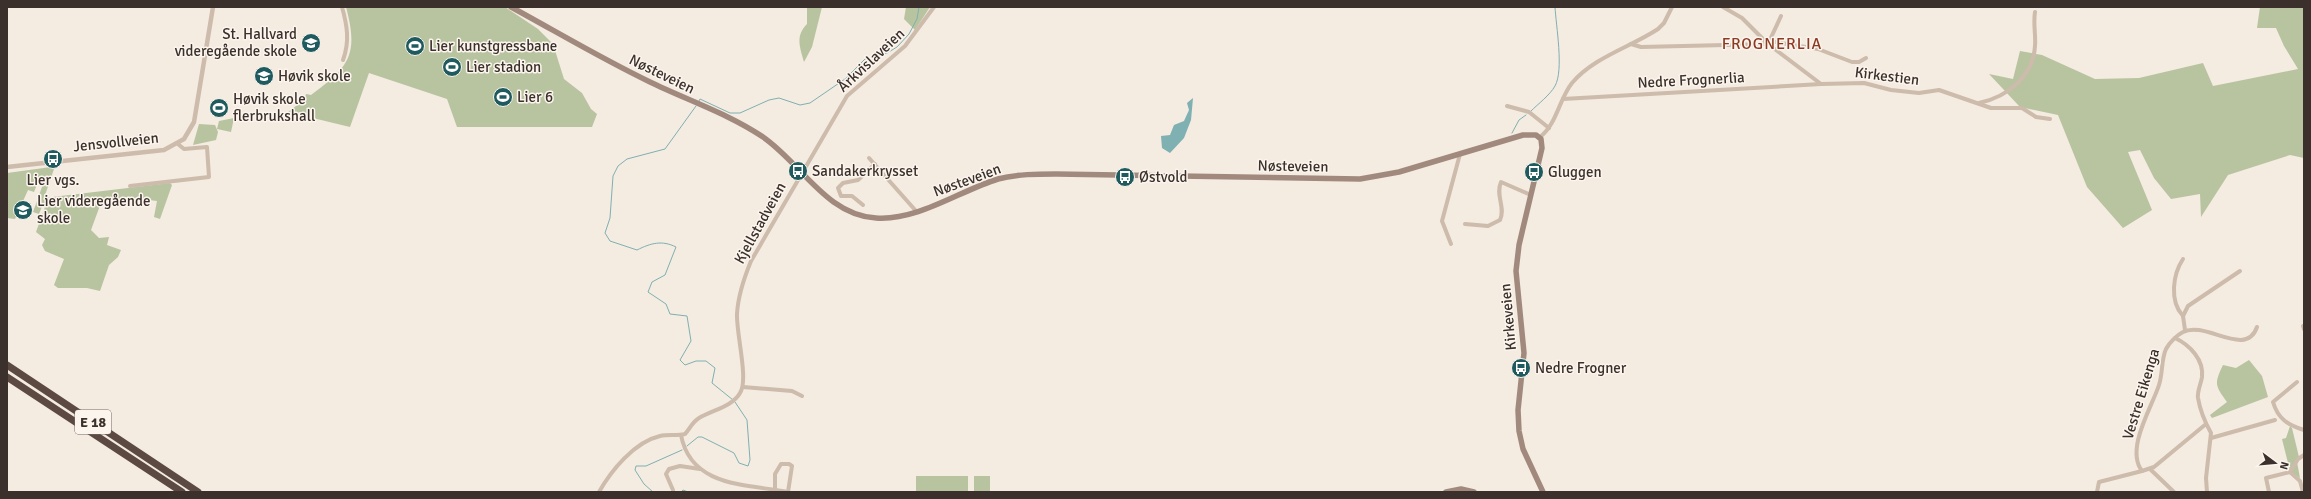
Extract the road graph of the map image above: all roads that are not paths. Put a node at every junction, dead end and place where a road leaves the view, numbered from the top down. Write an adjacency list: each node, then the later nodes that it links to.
1 (213, 7): 20 (street, Jensvollveien)
2 (342, 7): 12 (street)
3 (511, 7): 25 (main road, Nøsteveien)
4 (934, 7): 25 (street, Årkvislaveien)
5 (1672, 7): 10 (street)
6 (1723, 7): 9 (street)
7 (2035, 12): 15 (street)
8 (1781, 16): 9 (street)
9 (1768, 42): 10 (street); 11 (street); 13 (street)
10 (1631, 44): 14 (street)
11 (1866, 58)
12 (343, 60)
13 (1821, 84): 14 (street, Nedre Frognerlia); 15 (street, Kirkestien)
14 (1563, 99): 18 (street)
15 (1978, 103): 17 (street, Kirkestien)
16 (1507, 106): 18 (street)
17 (2050, 119)
18 (1549, 128): 19 (street)
19 (1537, 136): 21 (main road, Nøsteveien); 27 (main road, Kirkeveien)
20 (178, 144): 24 (street, Jensvollveien); 26 (street)
21 (1460, 154): 29 (main road, Nøsteveien); 31 (street)
22 (869, 158): 23 (street)
23 (875, 164): 28 (street); 29 (street)
24 (7, 166)
25 (803, 172): 29 (main road, Nøsteveien); 41 (street, Kjellstadveien)
26 (130, 186)
27 (1531, 195): 30 (street); 62 (main road, Kirkeveien)
28 (863, 205)
29 (916, 211)
30 (1465, 224)
31 (1450, 244)
32 (2183, 259): 34 (street)
33 (2240, 271): 34 (street)
34 (2183, 316): 36 (street)
35 (2257, 327): 36 (street)
36 (2185, 330): 37 (street, Vestre Eikenga)
37 (2175, 338): 44 (street); 51 (street, Vestre Eikenga)
38 (7, 366): 57 (highway, E 18)
39 (7, 377): 56 (highway, E 18)
40 (2297, 382): 45 (street)
41 (743, 387): 42 (street); 46 (street)
42 (802, 396)
43 (2276, 420): 47 (street)
44 (2206, 424): 47 (street); 50 (street)
45 (2304, 430)
46 (681, 435): 49 (street); 58 (street)
47 (2211, 438): 65 (street)
48 (2304, 455): 52 (street)
49 (701, 469): 53 (street); 54 (street)
50 (2150, 469): 51 (street); 64 (street)
51 (2142, 471): 63 (street)
52 (2290, 472): 66 (street); 67 (street)
53 (673, 490)
54 (775, 490): 59 (street); 59 (street)
55 (1453, 491): 60 (main road); 61 (main road)
56 (182, 492)
57 (198, 492)
58 (599, 492)
59 (788, 492)
60 (1446, 492)
61 (1474, 492)
62 (1543, 492)
63 (2097, 492)
64 (2174, 492)
65 (2207, 492)
66 (2269, 492)
67 (2303, 492)

